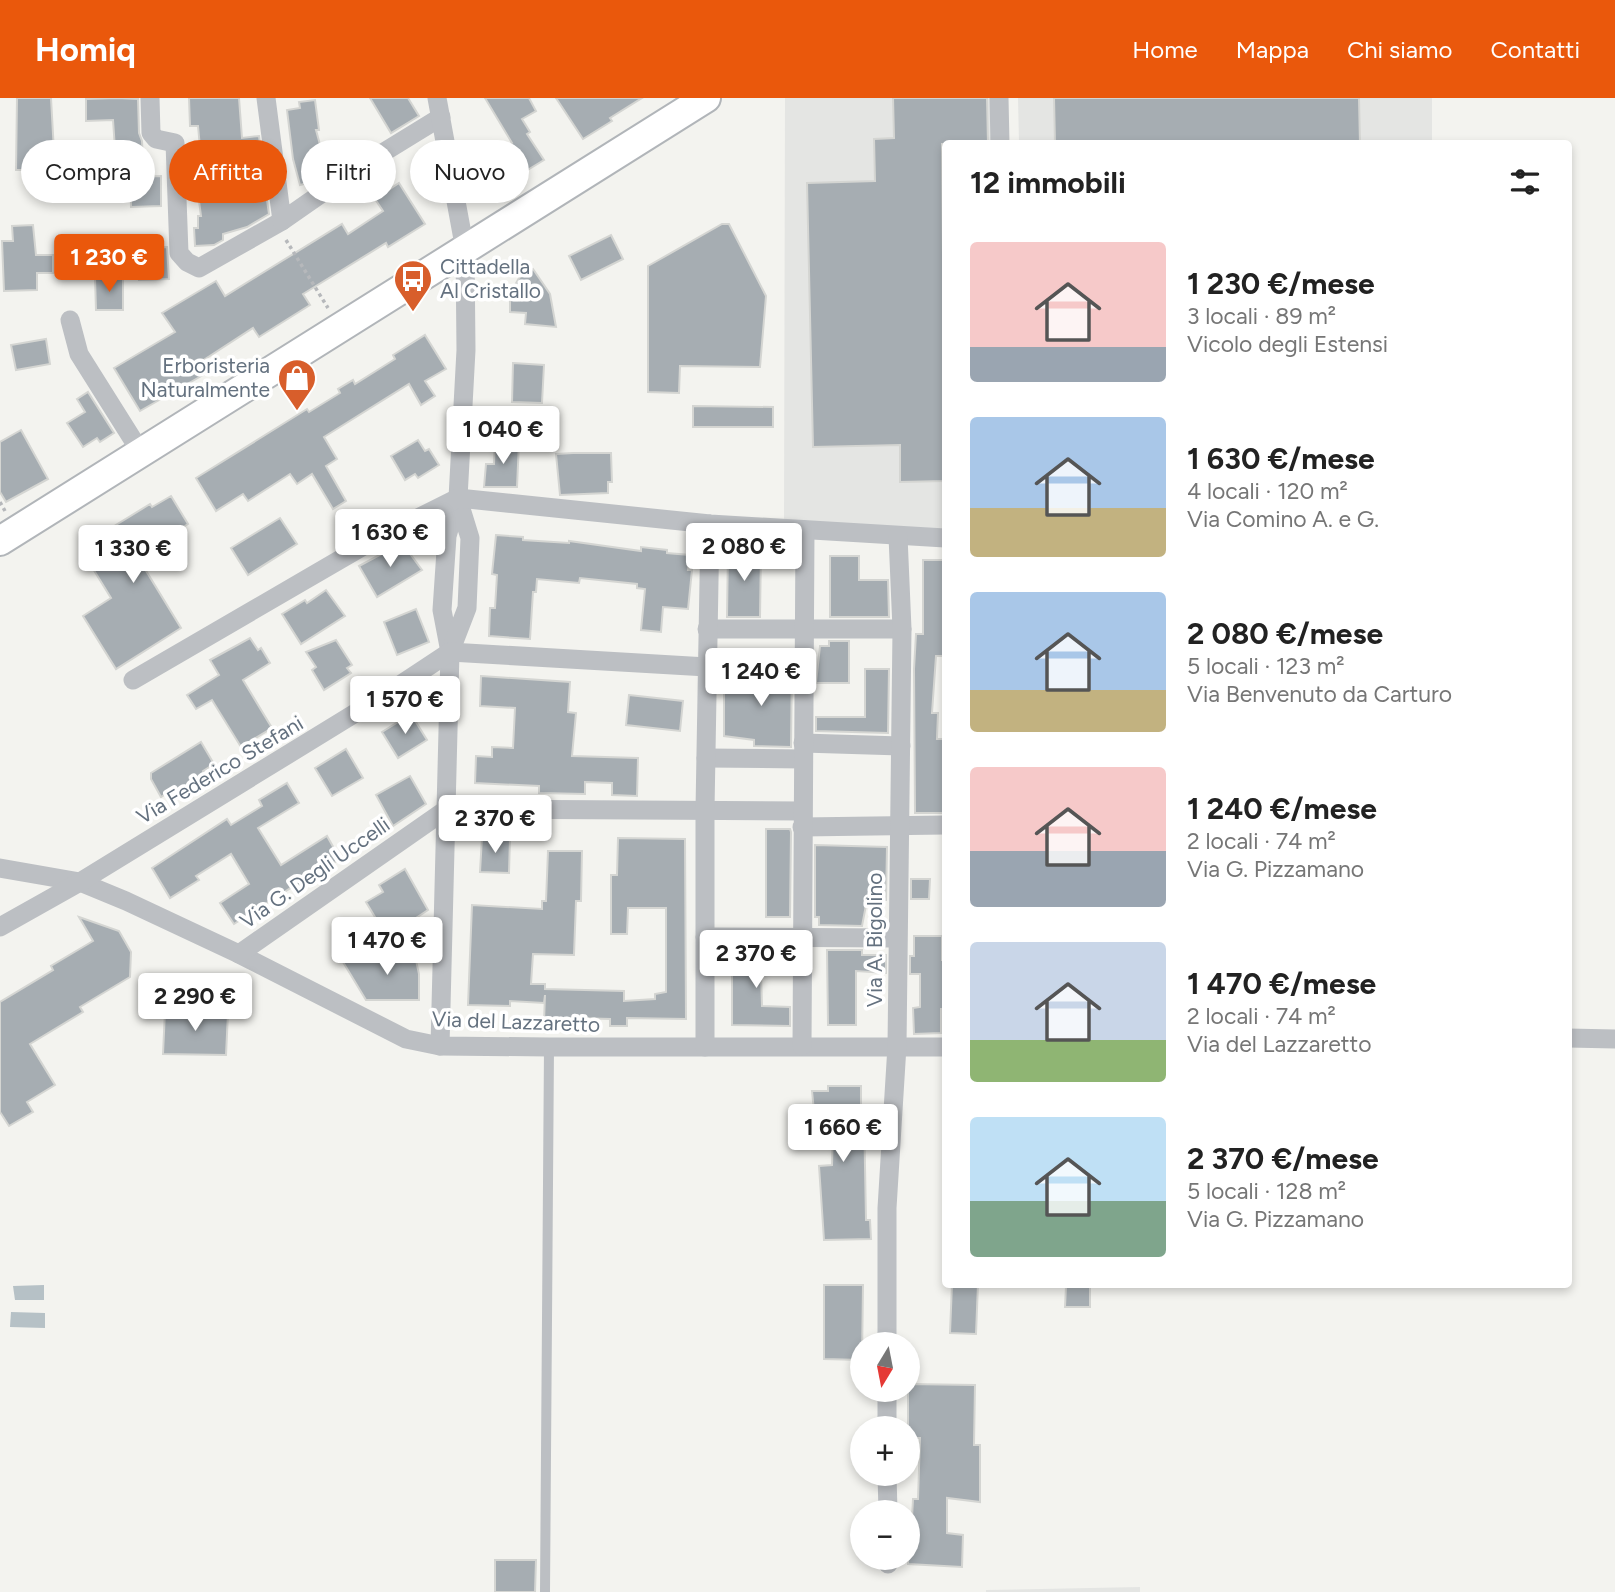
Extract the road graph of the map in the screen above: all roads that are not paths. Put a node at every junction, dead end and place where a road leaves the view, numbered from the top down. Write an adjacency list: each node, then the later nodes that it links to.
1 (150, 98): 7 (street)
2 (266, 98): 7 (street)
3 (706, 98): 8 (street)
4 (999, 98): 6 (street)
5 (439, 107): 7 (street); 8 (street)
6 (1000, 140)
7 (279, 223)
8 (465, 250): 10 (street); 11 (street)
9 (70, 320): 10 (street)
10 (140, 451): 16 (street)
11 (458, 498): 12 (street); 20 (street); 22 (street)
12 (710, 524): 13 (street); 17 (street)
13 (805, 530): 14 (street); 18 (street)
14 (898, 536): 15 (street); 19 (street, Via A. Bigolino)
15 (942, 538)
16 (0, 541)
17 (707, 629): 18 (street); 21 (street)
18 (803, 629): 19 (street); 24 (street)
19 (902, 629): 23 (street, Via A. Bigolino)
20 (450, 652): 21 (street); 26 (street); 32 (street, Via Federico Stefani)
21 (707, 667): 25 (street)
22 (133, 680)
23 (901, 746): 24 (street); 30 (street, Via A. Bigolino)
24 (803, 751): 25 (street); 28 (street)
25 (706, 758): 27 (street)
26 (447, 809): 27 (street); 37 (street, Via G. Degli Uccelli); 40 (street)
27 (705, 810): 28 (street); 34 (street)
28 (802, 819): 30 (street); 35 (street)
29 (942, 825): 30 (street)
30 (898, 826): 36 (street, Via A. Bigolino)
31 (0, 868): 32 (street)
32 (80, 882): 33 (street, Via Federico Stefani); 37 (street, Via del Lazzaretto)
33 (0, 927)
34 (705, 937): 35 (street); 44 (street)
35 (802, 938): 36 (street); 41 (street)
36 (897, 938): 42 (street, Via A. Bigolino)
37 (239, 954): 40 (street, Via del Lazzaretto)
38 (1572, 1038): 39 (street)
39 (1615, 1039)
40 (440, 1045): 43 (street, Via del Lazzaretto)
41 (802, 1046): 42 (street, Via del Lazzaretto); 44 (street, Via del Lazzaretto)
42 (897, 1046): 45 (street, Via del Lazzaretto); 46 (street, Via A. Bigolino)
43 (550, 1047): 44 (street, Via del Lazzaretto); 47 (lane)
44 (705, 1047)
45 (942, 1047)
46 (887, 1332)
47 (545, 1592)

